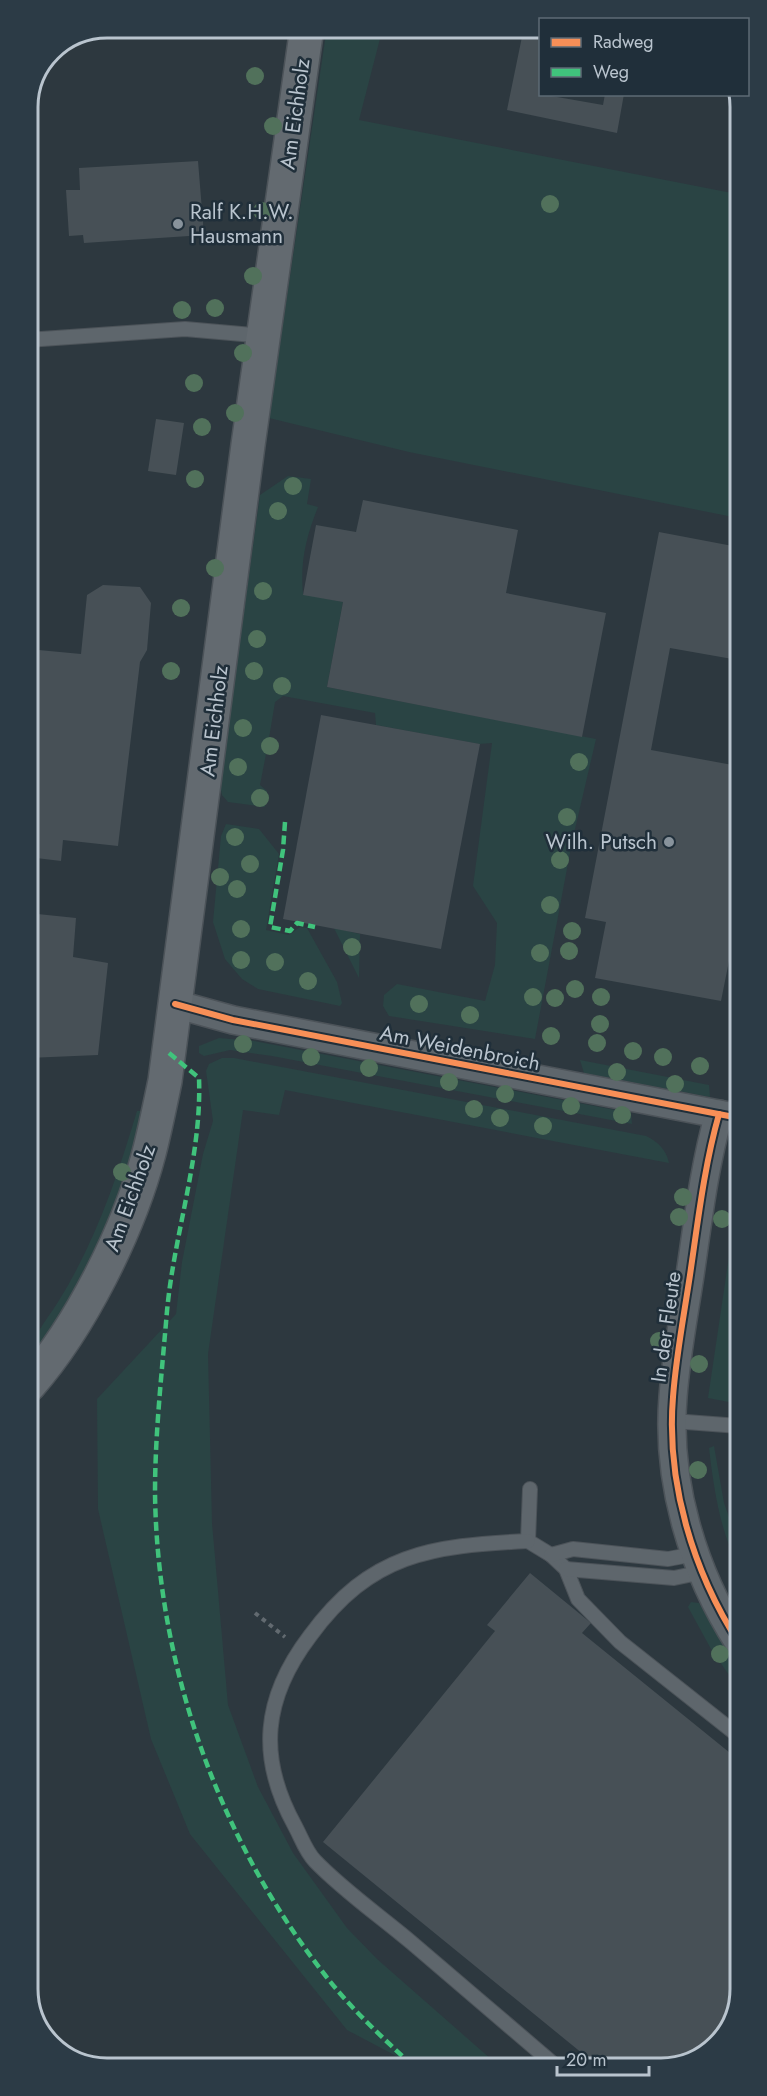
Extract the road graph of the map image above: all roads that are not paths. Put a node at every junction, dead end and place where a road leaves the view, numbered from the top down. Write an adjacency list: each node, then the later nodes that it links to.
1 (306, 37): 2 (main road, Am Eichholz)
2 (265, 336): 3 (lane); 4 (main road, Am Eichholz)
3 (38, 339)
4 (176, 1004): 5 (street, Am Weidenbroich); 6 (main road, Am Eichholz)
5 (729, 1116): 7 (street, In der Fleute)
6 (37, 1373)
7 (673, 1421): 8 (lane); 12 (street, In der Fleute)
8 (730, 1425)
9 (530, 1489): 10 (lane)
10 (528, 1541): 11 (lane); 16 (lane)
11 (551, 1555): 12 (lane); 13 (lane)
12 (699, 1563): 13 (lane); 14 (street, In der Fleute)
13 (566, 1569): 15 (lane)
14 (730, 1628)
15 (730, 1729)
16 (546, 2058)

